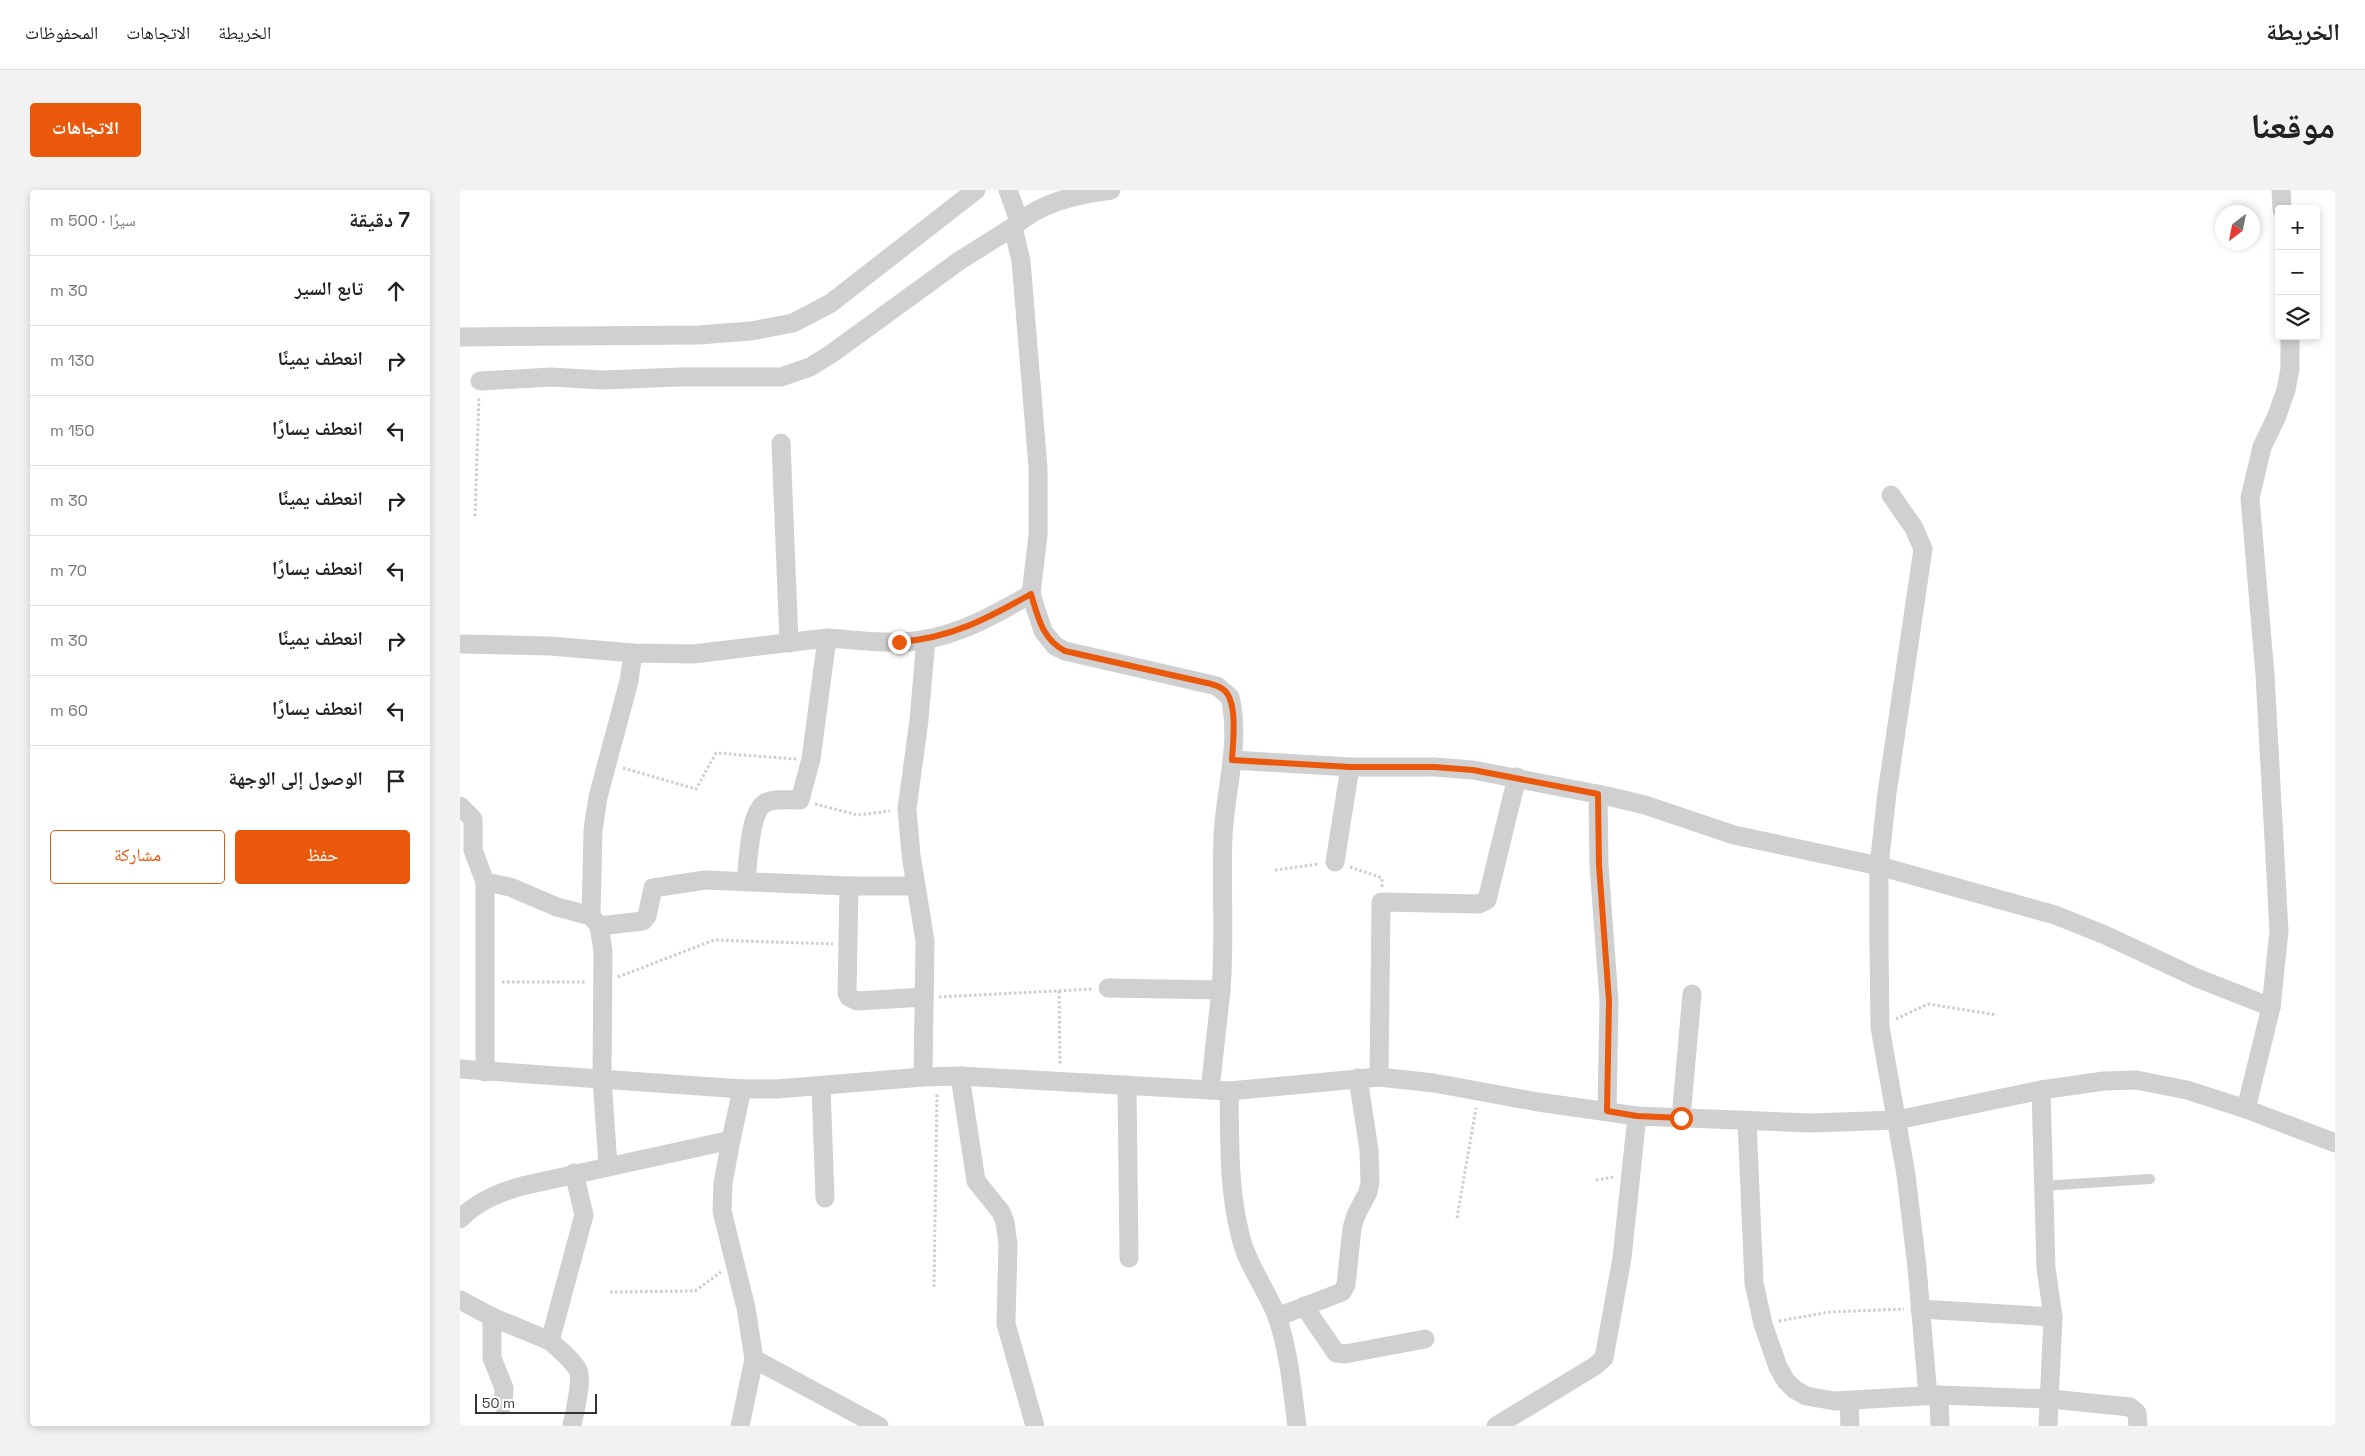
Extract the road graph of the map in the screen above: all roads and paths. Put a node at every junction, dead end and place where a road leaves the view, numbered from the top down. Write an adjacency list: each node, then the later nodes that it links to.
1 (976, 190): 7 (street)
2 (1008, 190): 6 (street)
3 (1111, 190): 6 (street)
4 (2281, 190): 5 (street)
5 (2282, 205)
6 (1016, 224): 9 (street); 13 (street)
7 (460, 336)
8 (2290, 340): 45 (street)
9 (480, 381): 12 (path)
10 (781, 443): 16 (street)
11 (1891, 495): 29 (street)
12 (475, 516)
13 (1031, 594): 15 (street); 20 (street)
14 (827, 638): 15 (street); 16 (street); 19 (street)
15 (926, 639): 27 (street)
16 (789, 643): 18 (street)
17 (460, 644): 18 (street)
18 (633, 653): 21 (street)
19 (811, 760): 21 (path); 25 (street)
20 (1232, 760): 22 (street); 41 (street)
21 (608, 764): 36 (street)
22 (1350, 767): 23 (street); 28 (street)
23 (1517, 777): 24 (street); 35 (street)
24 (1598, 794): 29 (street); 64 (street)
25 (800, 800): 27 (path); 32 (street)
26 (460, 806): 31 (street)
27 (907, 809): 34 (street)
28 (1335, 862): 30 (path); 35 (path)
29 (1879, 866): 45 (street); 47 (street)
30 (1276, 870)
31 (485, 882): 36 (street); 38 (street)
32 (746, 882): 33 (street); 36 (street)
33 (849, 886): 34 (street); 37 (street)
34 (916, 886): 44 (street)
35 (1381, 902): 52 (street)
36 (595, 921): 39 (street)
37 (847, 944): 39 (path); 44 (street)
38 (486, 982): 39 (path); 49 (street)
39 (604, 982): 54 (street)
40 (1108, 988): 41 (street); 42 (path)
41 (1221, 990): 59 (street)
42 (1059, 991): 44 (path); 55 (path)
43 (1692, 994): 66 (street)
44 (924, 998): 50 (street)
45 (2271, 1007): 63 (street)
46 (1997, 1015): 47 (path)
47 (1880, 1028): 67 (street)
48 (460, 1069): 49 (street)
49 (486, 1072): 54 (street)
50 (930, 1076): 51 (street); 56 (street); 80 (path)
51 (960, 1076): 55 (street); 99 (street)
52 (1379, 1077): 53 (street); 60 (street)
53 (1358, 1078): 62 (street); 83 (street)
54 (602, 1079): 58 (street); 71 (street)
55 (1060, 1081): 57 (street)
56 (821, 1086): 58 (street); 75 (street)
57 (1127, 1086): 59 (street); 78 (street)
58 (742, 1089): 69 (street)
59 (1210, 1090): 62 (street)
60 (1479, 1090): 64 (street); 76 (path)
61 (2041, 1090): 63 (street); 67 (street); 74 (street)
62 (1229, 1091): 86 (street)
63 (2246, 1109): 70 (street)
64 (1607, 1111): 65 (street)
65 (1637, 1116): 66 (street); 101 (street)
66 (1681, 1118): 68 (street)
67 (1897, 1120): 68 (street); 84 (street)
68 (1747, 1121): 88 (street)
69 (731, 1140): 71 (street); 79 (street)
70 (2335, 1143)
71 (608, 1166): 72 (street)
72 (574, 1173): 77 (street); 90 (street)
73 (2150, 1179): 74 (lane)
74 (2042, 1186): 87 (street)
75 (825, 1198)
76 (1458, 1218)
77 (460, 1220)
78 (1129, 1258)
79 (734, 1263): 81 (path); 91 (street)
80 (934, 1287)
81 (610, 1292)
82 (460, 1300): 85 (street)
83 (1304, 1306): 86 (street); 89 (street)
84 (1920, 1309): 87 (street); 88 (path); 92 (street)
85 (492, 1317): 90 (street); 95 (street)
86 (1277, 1317): 100 (street)
87 (2052, 1318): 93 (street)
88 (1763, 1324): 94 (street)
89 (1425, 1339)
90 (550, 1341): 96 (street)
91 (754, 1359): 97 (street); 98 (street)
92 (1933, 1396): 93 (street); 94 (street); 103 (street)
93 (2051, 1399): 104 (street); 105 (street)
94 (1849, 1401): 102 (street)
95 (503, 1405)
96 (572, 1426)
97 (740, 1426)
98 (879, 1426)
99 (1035, 1426)
100 (1297, 1426)
101 (1496, 1426)
102 (1850, 1426)
103 (1940, 1426)
104 (2048, 1426)
105 (2138, 1426)

